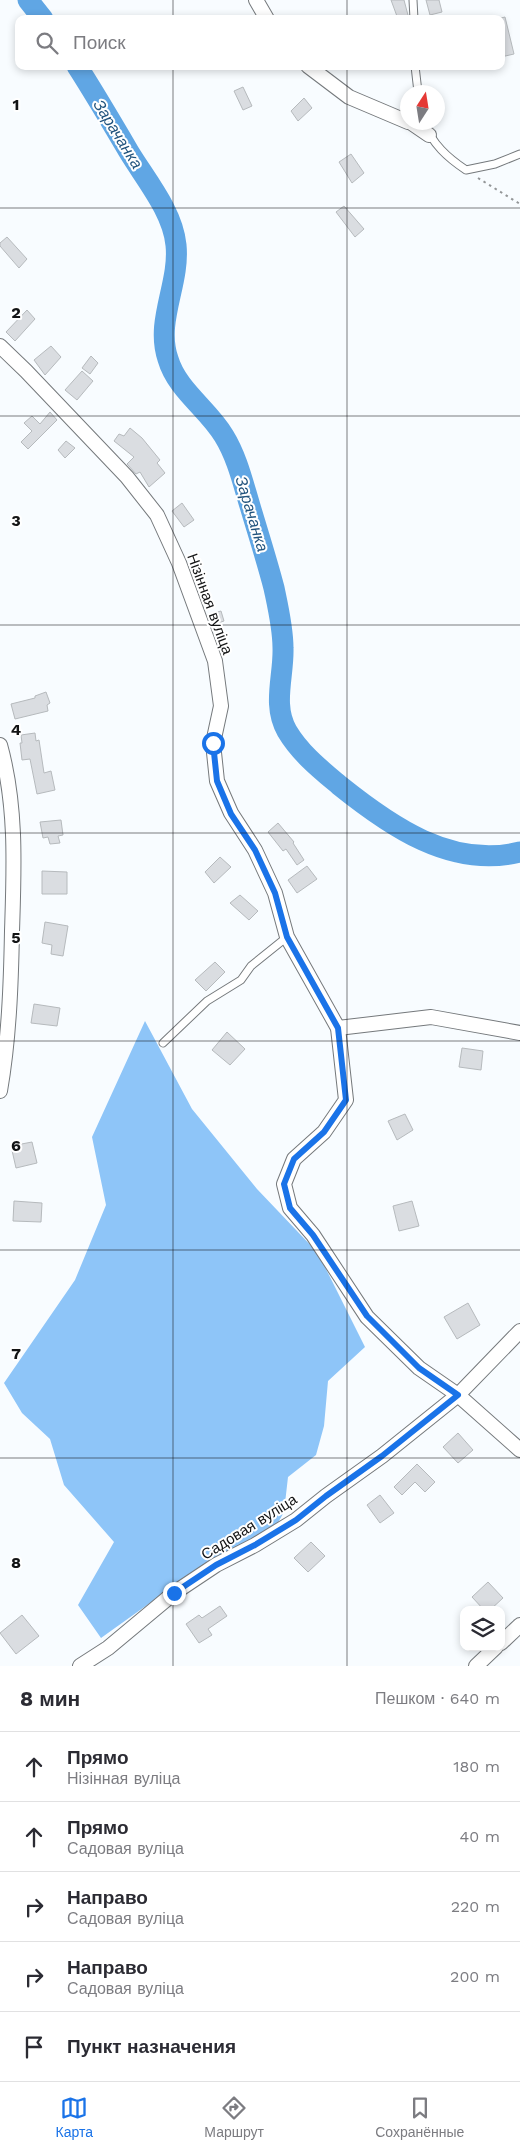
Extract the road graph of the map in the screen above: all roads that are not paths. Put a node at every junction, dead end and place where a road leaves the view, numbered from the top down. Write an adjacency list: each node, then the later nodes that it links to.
1 (256, 0): 3 (street)
2 (413, 0): 4 (lane)
3 (265, 15)
4 (414, 15)
5 (313, 70): 8 (street)
6 (415, 70): 7 (lane)
7 (417, 85)
8 (400, 118)
9 (427, 130): 10 (lane)
10 (520, 154)
11 (0, 346): 13 (street, Нізінная вуліца)
12 (0, 746): 17 (street)
13 (287, 937): 14 (street, Нізінная вуліца); 16 (lane)
14 (338, 1028): 15 (street); 19 (street)
15 (520, 1033)
16 (163, 1043)
17 (0, 1091)
18 (520, 1330): 19 (street, Садовая вуліца)
19 (458, 1395): 20 (street); 24 (street, Садовая вуліца)
20 (520, 1450)
21 (520, 1625): 22 (street)
22 (505, 1639)
23 (492, 1651): 25 (street)
24 (80, 1666)
25 (476, 1666)

